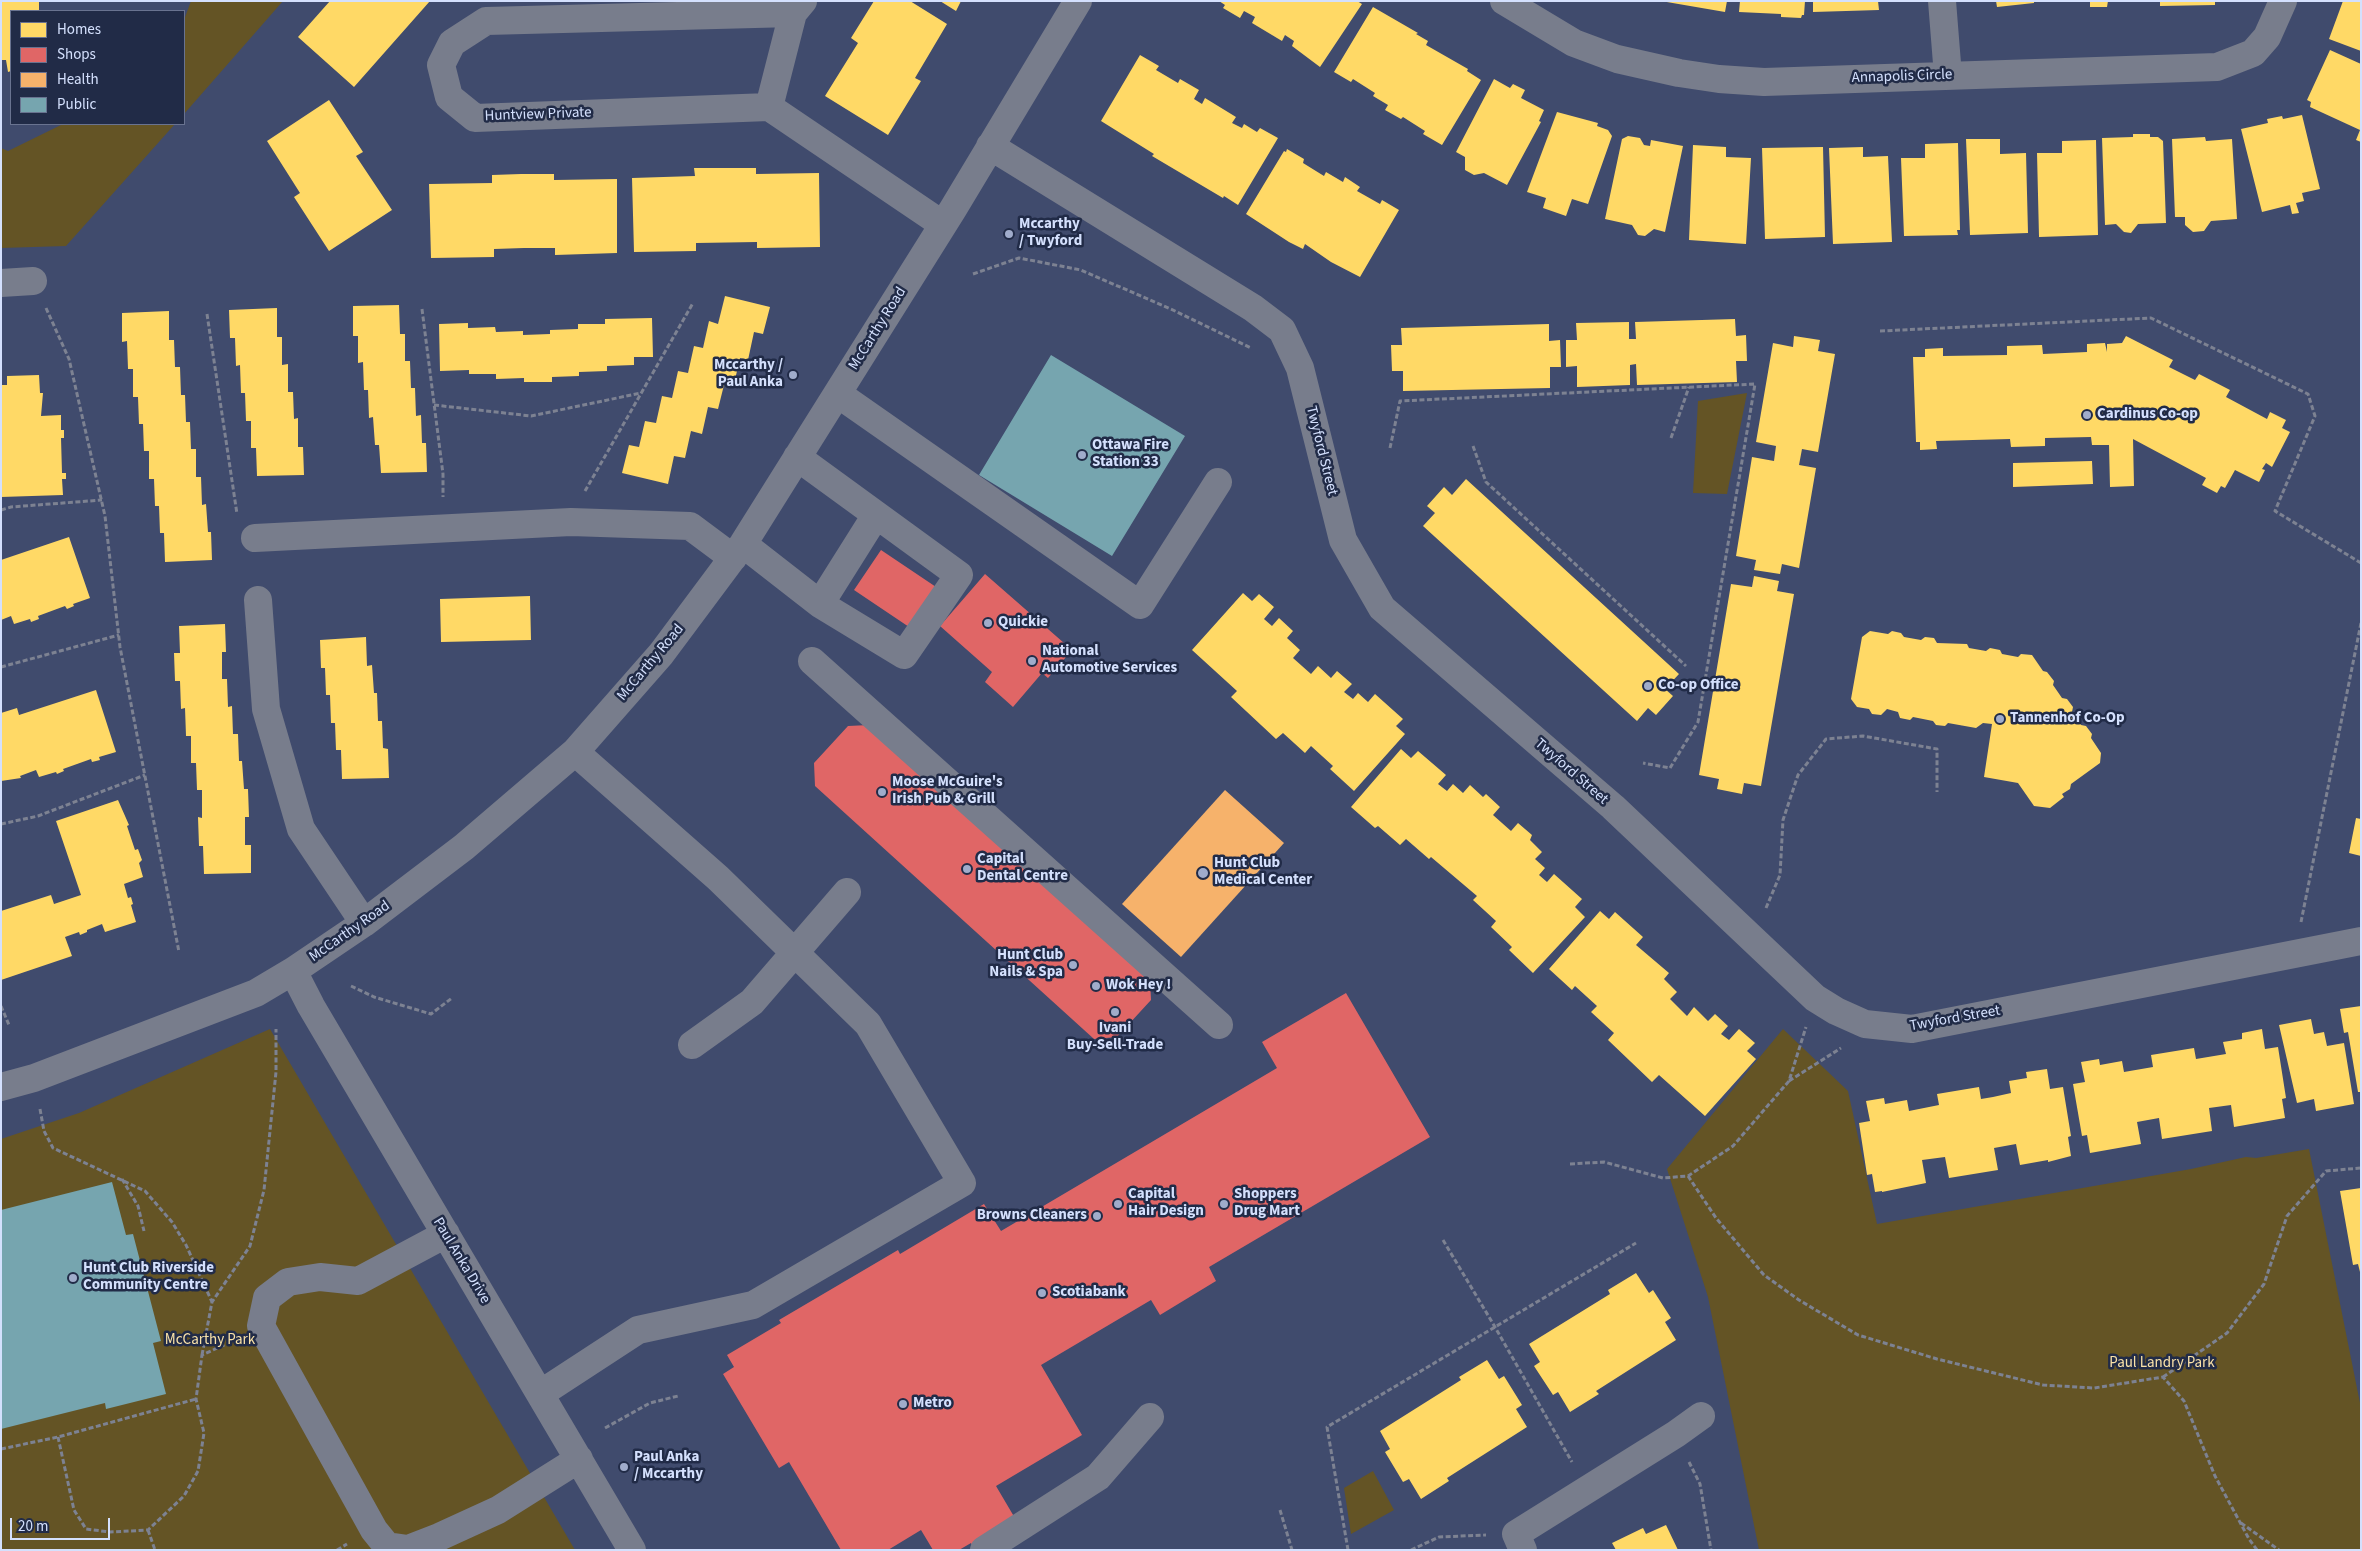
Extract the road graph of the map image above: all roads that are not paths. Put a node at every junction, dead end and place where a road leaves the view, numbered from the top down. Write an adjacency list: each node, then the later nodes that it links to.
1 (1078, 1): 8 (street, McCarthy Road)
2 (1504, 1): 6 (street, Annapolis Circle)
3 (1942, 1): 6 (street)
4 (2283, 1): 6 (street, Annapolis Circle)
5 (798, 7): 7 (street); 7 (street, Huntview Private)
6 (1948, 76)
7 (769, 107): 9 (street)
8 (990, 146): 9 (street, McCarthy Road); 24 (street, Twyford Street)
9 (942, 224): 12 (street, McCarthy Road)
10 (33, 281): 11 (street)
11 (1, 283)
12 (838, 394): 13 (street, McCarthy Road); 14 (street)
13 (797, 457): 15 (street); 17 (street, McCarthy Road)
14 (1218, 482)
15 (876, 515): 19 (street); 19 (street)
16 (255, 538): 17 (street)
17 (738, 551): 19 (street); 21 (street, McCarthy Road)
18 (258, 600): 23 (street)
19 (820, 604)
20 (812, 661): 27 (street)
21 (575, 752): 23 (street, McCarthy Road); 25 (street)
22 (847, 892): 25 (street)
23 (364, 923): 26 (street, McCarthy Road)
24 (2361, 941)
25 (794, 952): 28 (street); 31 (street)
26 (293, 971): 29 (street, McCarthy Road); 30 (street, Paul Anka Drive)
27 (1219, 1025)
28 (692, 1045)
29 (1, 1087)
30 (446, 1234): 31 (street, Paul Anka Drive); 34 (street)
31 (540, 1394): 34 (street, Paul Anka Drive)
32 (1701, 1416): 35 (street)
33 (1150, 1417): 37 (street)
34 (579, 1459): 36 (street, Paul Anka Drive)
35 (1520, 1542)
36 (632, 1550)
37 (984, 1550)

